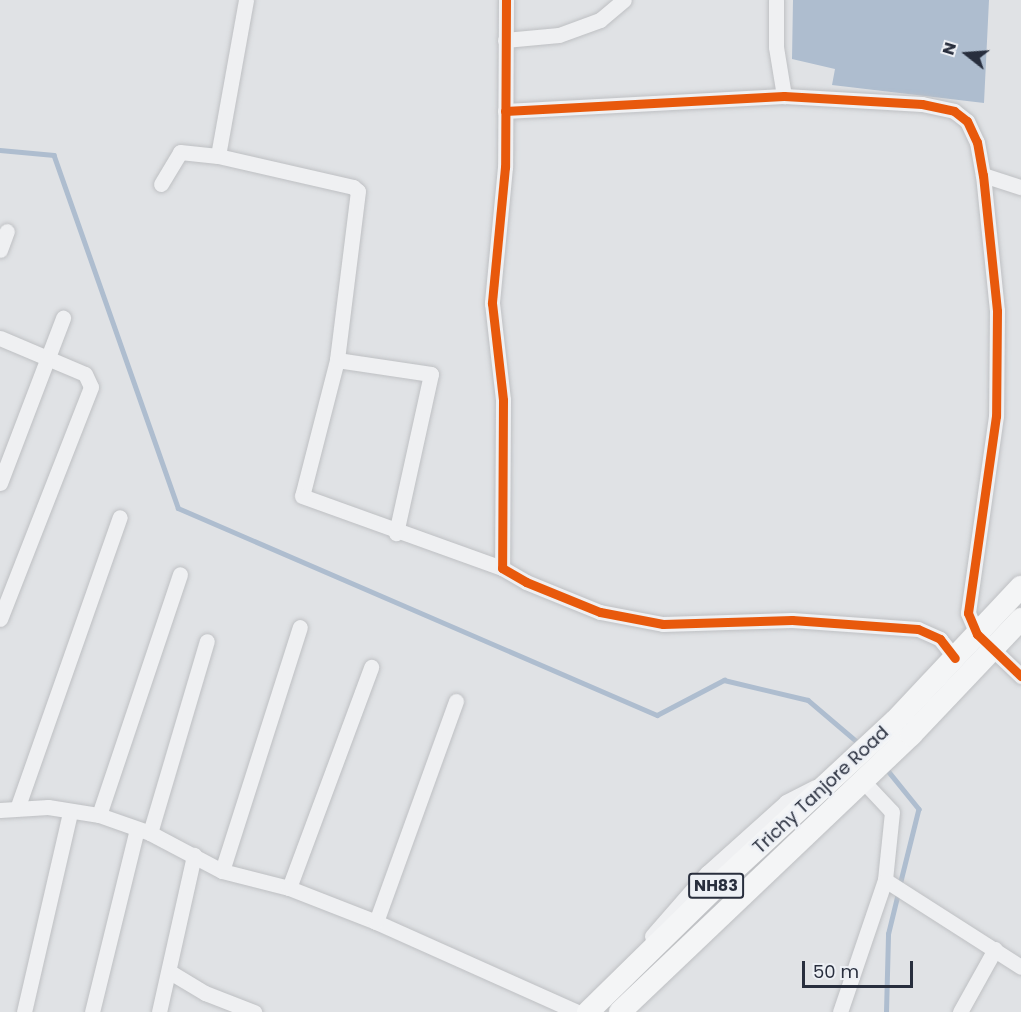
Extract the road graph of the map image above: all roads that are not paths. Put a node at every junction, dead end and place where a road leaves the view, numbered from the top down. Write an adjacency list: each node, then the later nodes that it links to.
1 (246, 0): 8 (street)
2 (506, 0): 5 (street)
3 (624, 0): 5 (street)
4 (776, 0): 6 (street)
5 (505, 40): 7 (street)
6 (784, 96): 7 (street); 9 (street)
7 (505, 111): 21 (street)
8 (218, 156): 10 (street); 17 (street)
9 (983, 175): 11 (street); 28 (street)
10 (161, 184)
11 (1021, 187)
12 (7, 231): 13 (street)
13 (0, 250)
14 (63, 318): 16 (street)
15 (0, 338): 16 (street)
16 (48, 357): 18 (street); 24 (street)
17 (337, 360): 20 (street); 20 (street)
18 (0, 483)
19 (120, 517): 35 (street)
20 (396, 533): 21 (street)
21 (502, 568): 29 (street)
22 (180, 574): 37 (street)
23 (1021, 587): 28 (highway, Trichy Tanjore Road / NH83)
24 (0, 619)
25 (1021, 619): 28 (highway, Trichy Tanjore Road / NH83)
26 (300, 627): 40 (street)
27 (207, 641): 38 (street)
28 (985, 642): 29 (highway, Trichy Tanjore Road / NH83); 31 (street); 33 (highway, Trichy Tanjore Road / NH83)
29 (955, 658): 33 (highway, Trichy Tanjore Road / NH83)
30 (371, 667): 42 (street)
31 (1021, 676)
32 (456, 701): 43 (street)
33 (903, 728): 34 (highway, Trichy Tanjore Road / NH83)
34 (853, 775): 41 (street); 52 (highway, Trichy Tanjore Road / NH83); 53 (highway, Trichy Tanjore Road / NH83)
35 (6, 811): 36 (street)
36 (70, 812): 37 (street); 47 (street)
37 (99, 815): 38 (street)
38 (143, 831): 39 (street); 48 (street)
39 (194, 855): 40 (street); 46 (street)
40 (222, 871): 42 (street)
41 (889, 883): 44 (street); 54 (street)
42 (289, 888): 43 (street)
43 (376, 922): 51 (street)
44 (995, 949): 45 (street); 55 (street)
45 (1021, 967)
46 (170, 972): 49 (street); 50 (street)
47 (24, 1012)
48 (92, 1012)
49 (159, 1012)
50 (254, 1012)
51 (577, 1012)
52 (588, 1012)
53 (620, 1012)
54 (840, 1012)
55 (960, 1012)

